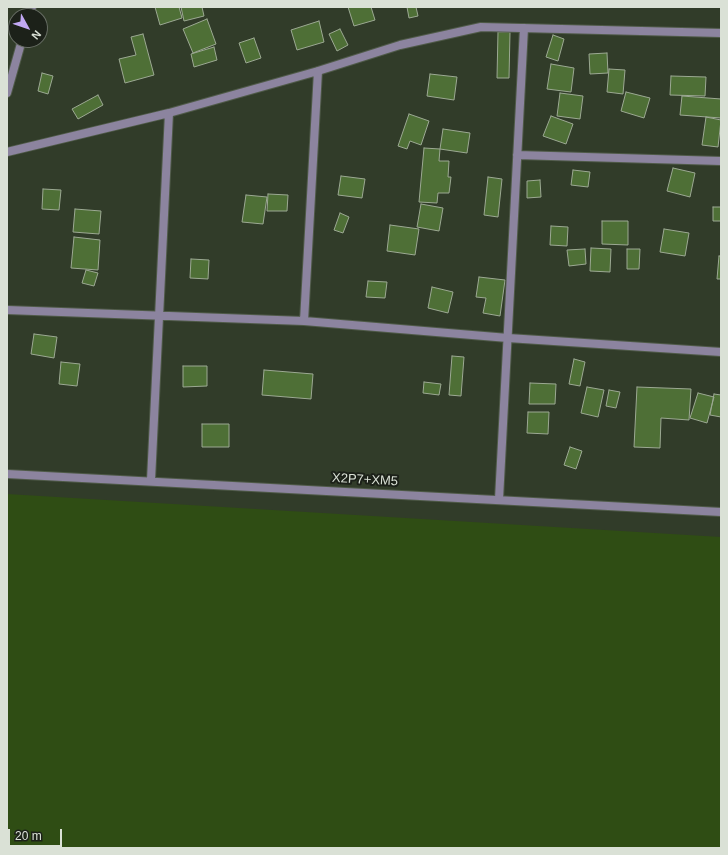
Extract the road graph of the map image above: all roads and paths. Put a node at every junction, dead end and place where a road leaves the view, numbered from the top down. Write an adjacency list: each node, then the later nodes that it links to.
1 (524, 28): 2 (street); 4 (street); 8 (street)
2 (721, 33)
3 (20, 48): 5 (street)
4 (318, 71): 6 (street); 12 (street)
5 (7, 92)
6 (168, 113): 7 (street); 11 (street)
7 (7, 152)
8 (517, 155): 9 (street); 13 (street)
9 (721, 161)
10 (7, 310): 11 (street)
11 (159, 316): 12 (street); 16 (street)
12 (304, 321): 13 (street)
13 (508, 338): 14 (street); 17 (street)
14 (721, 352)
15 (7, 474): 16 (street, X2P7+XM5)
16 (151, 480): 17 (street, X2P7+XM5)
17 (499, 499): 18 (street, X2P7+XM5)
18 (721, 512)

